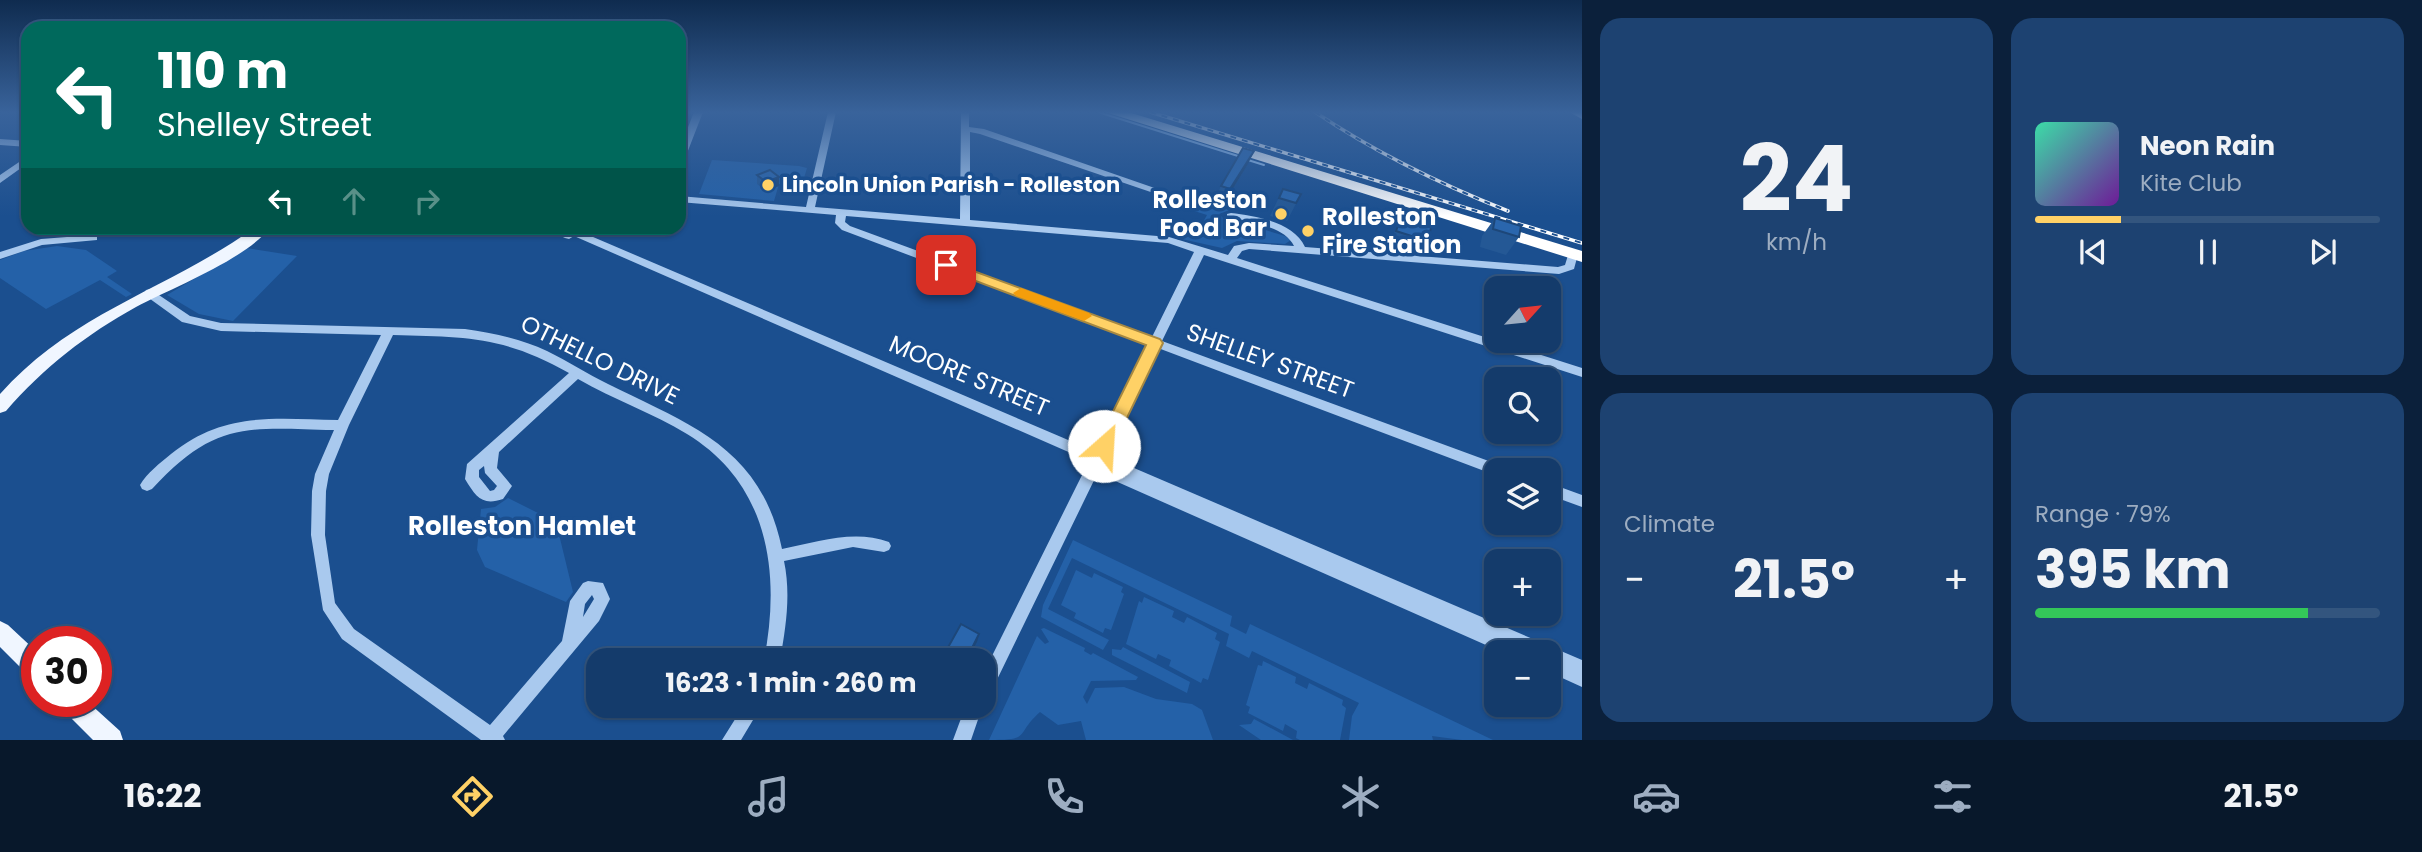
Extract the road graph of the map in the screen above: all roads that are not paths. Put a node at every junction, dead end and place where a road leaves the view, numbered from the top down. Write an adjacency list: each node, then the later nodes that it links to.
1 (824, 147): 10 (street)
2 (965, 147): 13 (street)
3 (1027, 147): 9 (street)
4 (1221, 147): 6 (highway)
5 (21, 164): 7 (street)
6 (1310, 174): 21 (highway)
7 (0, 180)
8 (686, 199): 10 (street)
9 (1190, 202)
10 (810, 209): 11 (street)
11 (841, 212): 13 (street); 25 (street, SHELLEY STREET)
12 (1231, 216): 19 (street)
13 (965, 222): 18 (street)
14 (252, 235): 23 (main road)
15 (565, 235): 31 (street, MOORE STREET)
16 (580, 235): 31 (street, MOORE STREET)
17 (93, 238): 20 (street)
18 (1201, 249): 22 (street); 25 (street)
19 (1301, 250): 21 (street); 22 (street)
20 (0, 256)
21 (1577, 256)
22 (1231, 259): 26 (street)
23 (150, 293): 24 (street, OTHELLO DRIVE); 28 (main road)
24 (389, 331): 27 (street, OTHELLO DRIVE); 29 (street)
25 (1155, 343): 31 (street); 32 (street, SHELLEY STREET)
26 (1582, 373)
27 (576, 374): 30 (street); 37 (street, OTHELLO DRIVE)
28 (0, 406)
29 (342, 425): 33 (street); 52 (street)
30 (492, 451)
31 (1097, 462): 39 (street, MOORE STREET); 40 (street, MOORE STREET); 45 (street)
32 (1484, 465)
33 (147, 485)
34 (1561, 493): 35 (street)
35 (1582, 501)
36 (884, 546): 37 (street)
37 (777, 556): 42 (street, OTHELLO DRIVE)
38 (0, 632): 43 (main road)
39 (1493, 640)
40 (1517, 640)
41 (570, 641): 52 (street)
42 (774, 648)
43 (21, 652)
44 (1561, 659): 46 (street, MOORE STREET)
45 (996, 664)
46 (1582, 668)
47 (1561, 669): 48 (street)
48 (1582, 679)
49 (87, 717): 53 (main road)
50 (745, 718): 54 (street)
51 (969, 718): 55 (street)
52 (494, 738)
53 (111, 740)
54 (731, 740)
55 (962, 740)

